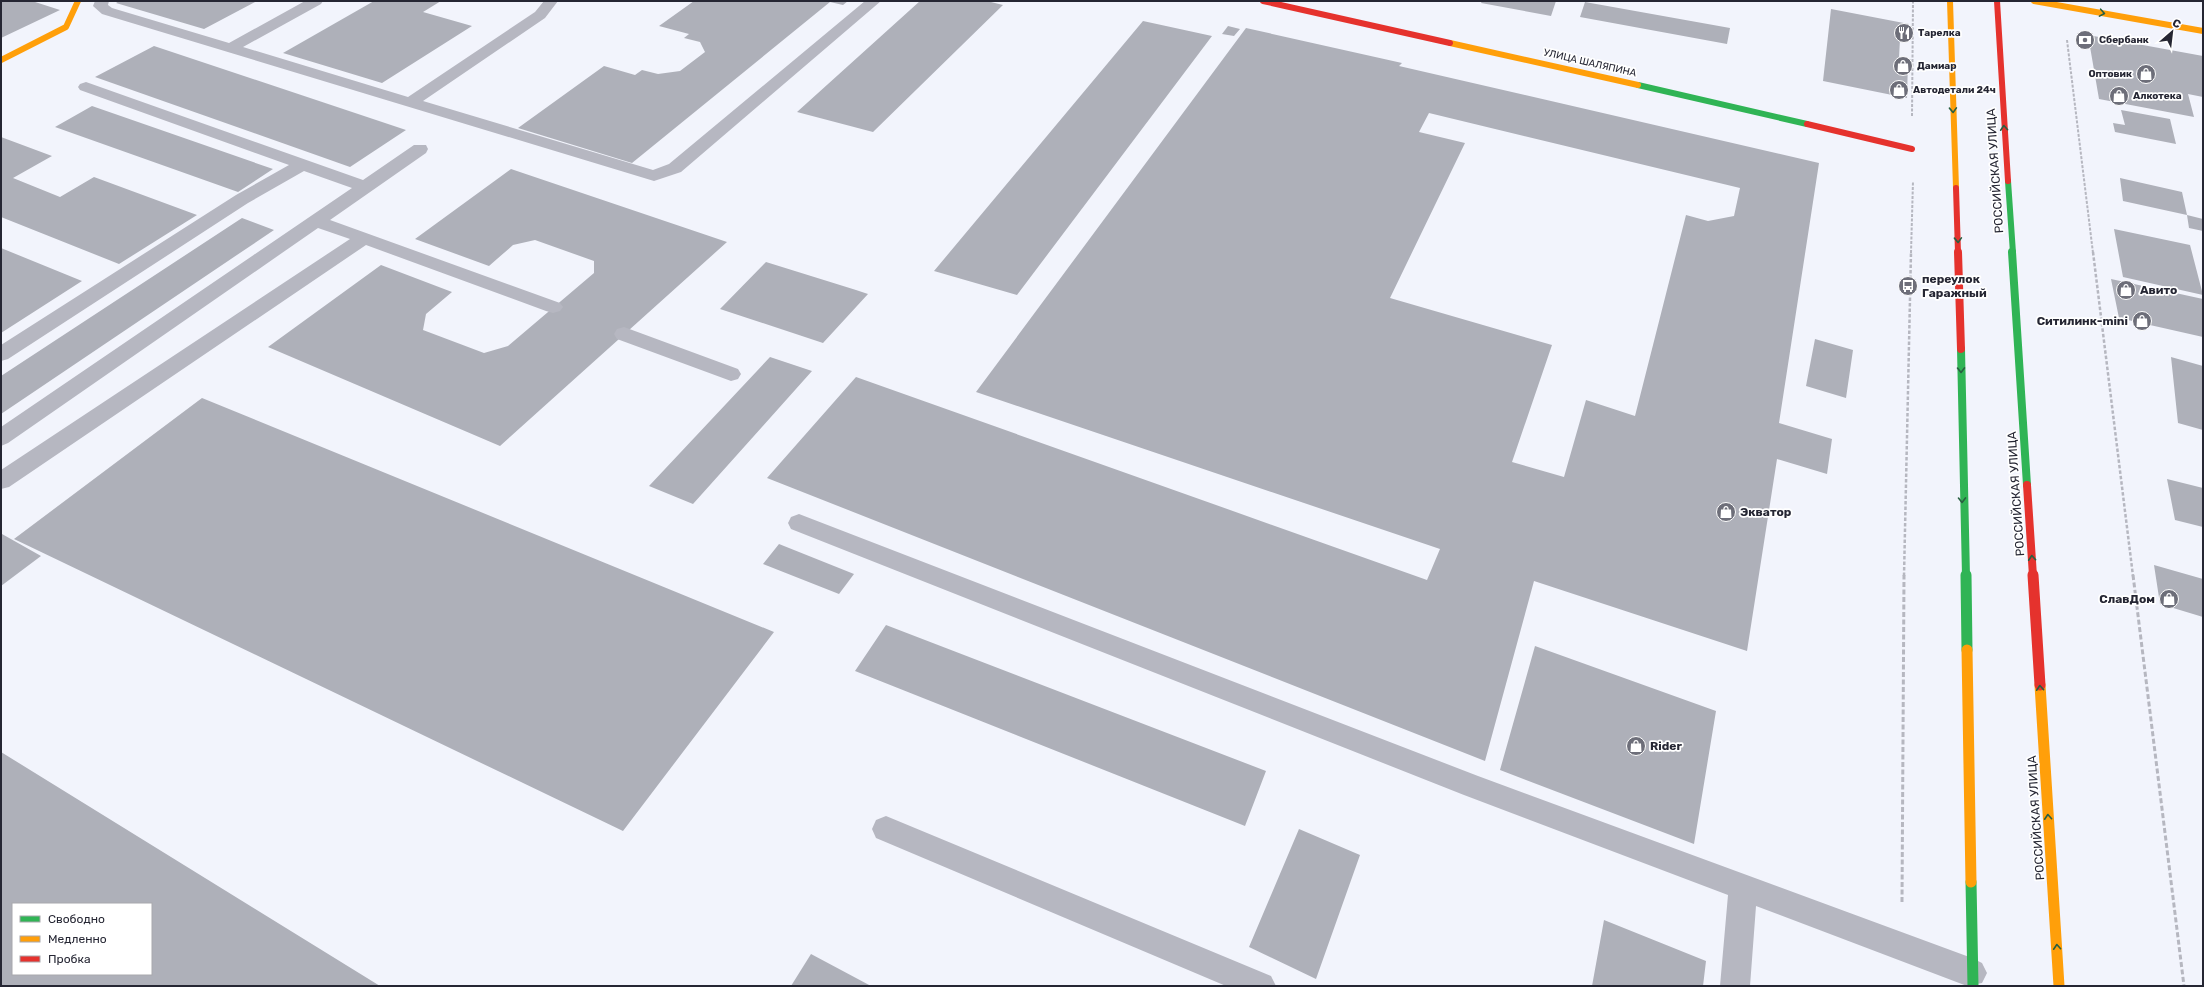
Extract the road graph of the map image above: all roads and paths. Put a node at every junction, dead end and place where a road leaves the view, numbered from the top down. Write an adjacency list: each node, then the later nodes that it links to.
1 (78, 1): 14 (main road)
2 (102, 1): 13 (lane)
3 (316, 1): 13 (lane)
4 (874, 1): 16 (lane)
5 (1263, 1): 18 (main road, УЛИЦА ШАЛЯПИНА)
6 (1913, 1): 18 (path)
7 (1950, 1): 33 (main road, one-way to 33)
8 (1997, 1): 36 (main road, РОССИЙСКАЯ УЛИЦА, one-way to 8)
9 (2034, 1): 11 (main road, one-way to 11)
10 (547, 2): 16 (lane)
11 (2203, 31)
12 (2067, 36): 37 (path)
13 (231, 48): 16 (lane)
14 (1, 60)
15 (86, 87): 19 (lane)
16 (410, 102)
17 (420, 149): 20 (lane)
18 (1912, 149): 32 (path)
19 (302, 165): 20 (lane); 25 (lane)
20 (365, 187): 21 (lane)
21 (316, 221): 22 (lane); 27 (lane)
22 (364, 238): 23 (lane); 28 (lane)
23 (553, 308)
24 (624, 334): 26 (lane)
25 (1, 354)
26 (732, 374)
27 (1, 438)
28 (1, 481)
29 (799, 523): 31 (lane)
30 (886, 829): 34 (lane)
31 (1743, 887): 32 (lane); 35 (lane)
32 (1902, 947): 33 (lane)
33 (1972, 980)
34 (1261, 986)
35 (1734, 986)
36 (2059, 986)
37 (2184, 986)

